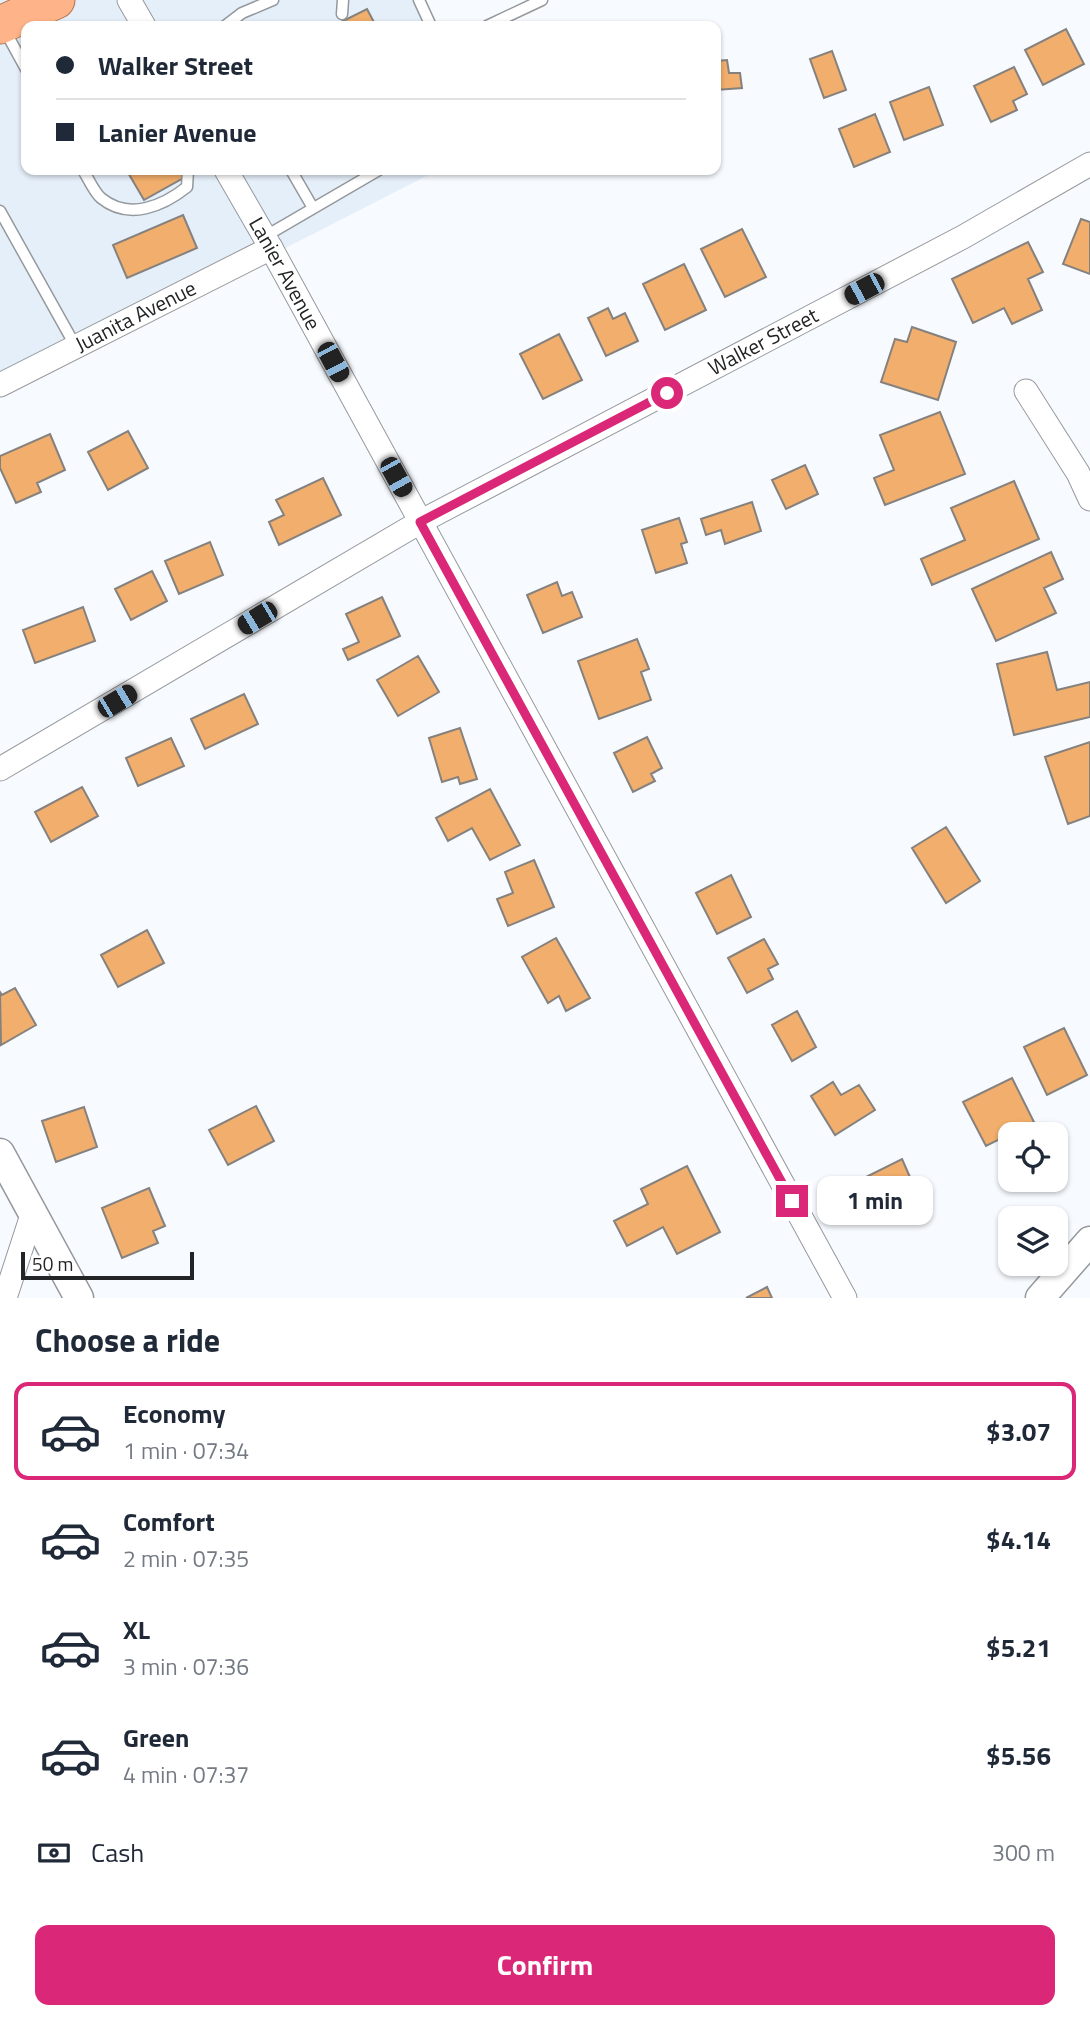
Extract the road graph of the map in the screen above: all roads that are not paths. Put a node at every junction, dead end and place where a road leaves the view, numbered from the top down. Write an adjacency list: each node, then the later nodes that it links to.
1 (56, 0): 12 (highway)
2 (129, 0): 8 (street)
3 (273, 0): 9 (lane)
4 (343, 0): 7 (lane)
5 (419, 0): 10 (lane)
6 (542, 0): 11 (lane)
7 (342, 14)
8 (141, 21)
9 (232, 21)
10 (429, 21)
11 (498, 21)
12 (1, 25): 13 (lane)
13 (21, 60)
14 (1090, 164): 27 (street, Walker Street)
15 (86, 175): 16 (lane)
16 (188, 175)
17 (229, 175): 22 (street, Lanier Avenue)
18 (294, 175): 20 (lane)
19 (370, 175): 20 (lane)
20 (313, 208): 22 (lane)
21 (0, 211): 23 (lane)
22 (268, 242): 23 (street, Juanita Avenue); 27 (street, Lanier Avenue)
23 (76, 347): 24 (street, Juanita Avenue)
24 (0, 385)
25 (1026, 391): 26 (street)
26 (1090, 499)
27 (420, 522): 28 (street, Walker Street); 34 (street, Lanier Avenue)
28 (0, 769)
29 (0, 1153): 30 (street)
30 (32, 1215): 32 (street); 33 (street)
31 (1090, 1241): 35 (street)
32 (5, 1298)
33 (79, 1298)
34 (845, 1298)
35 (1040, 1298)

